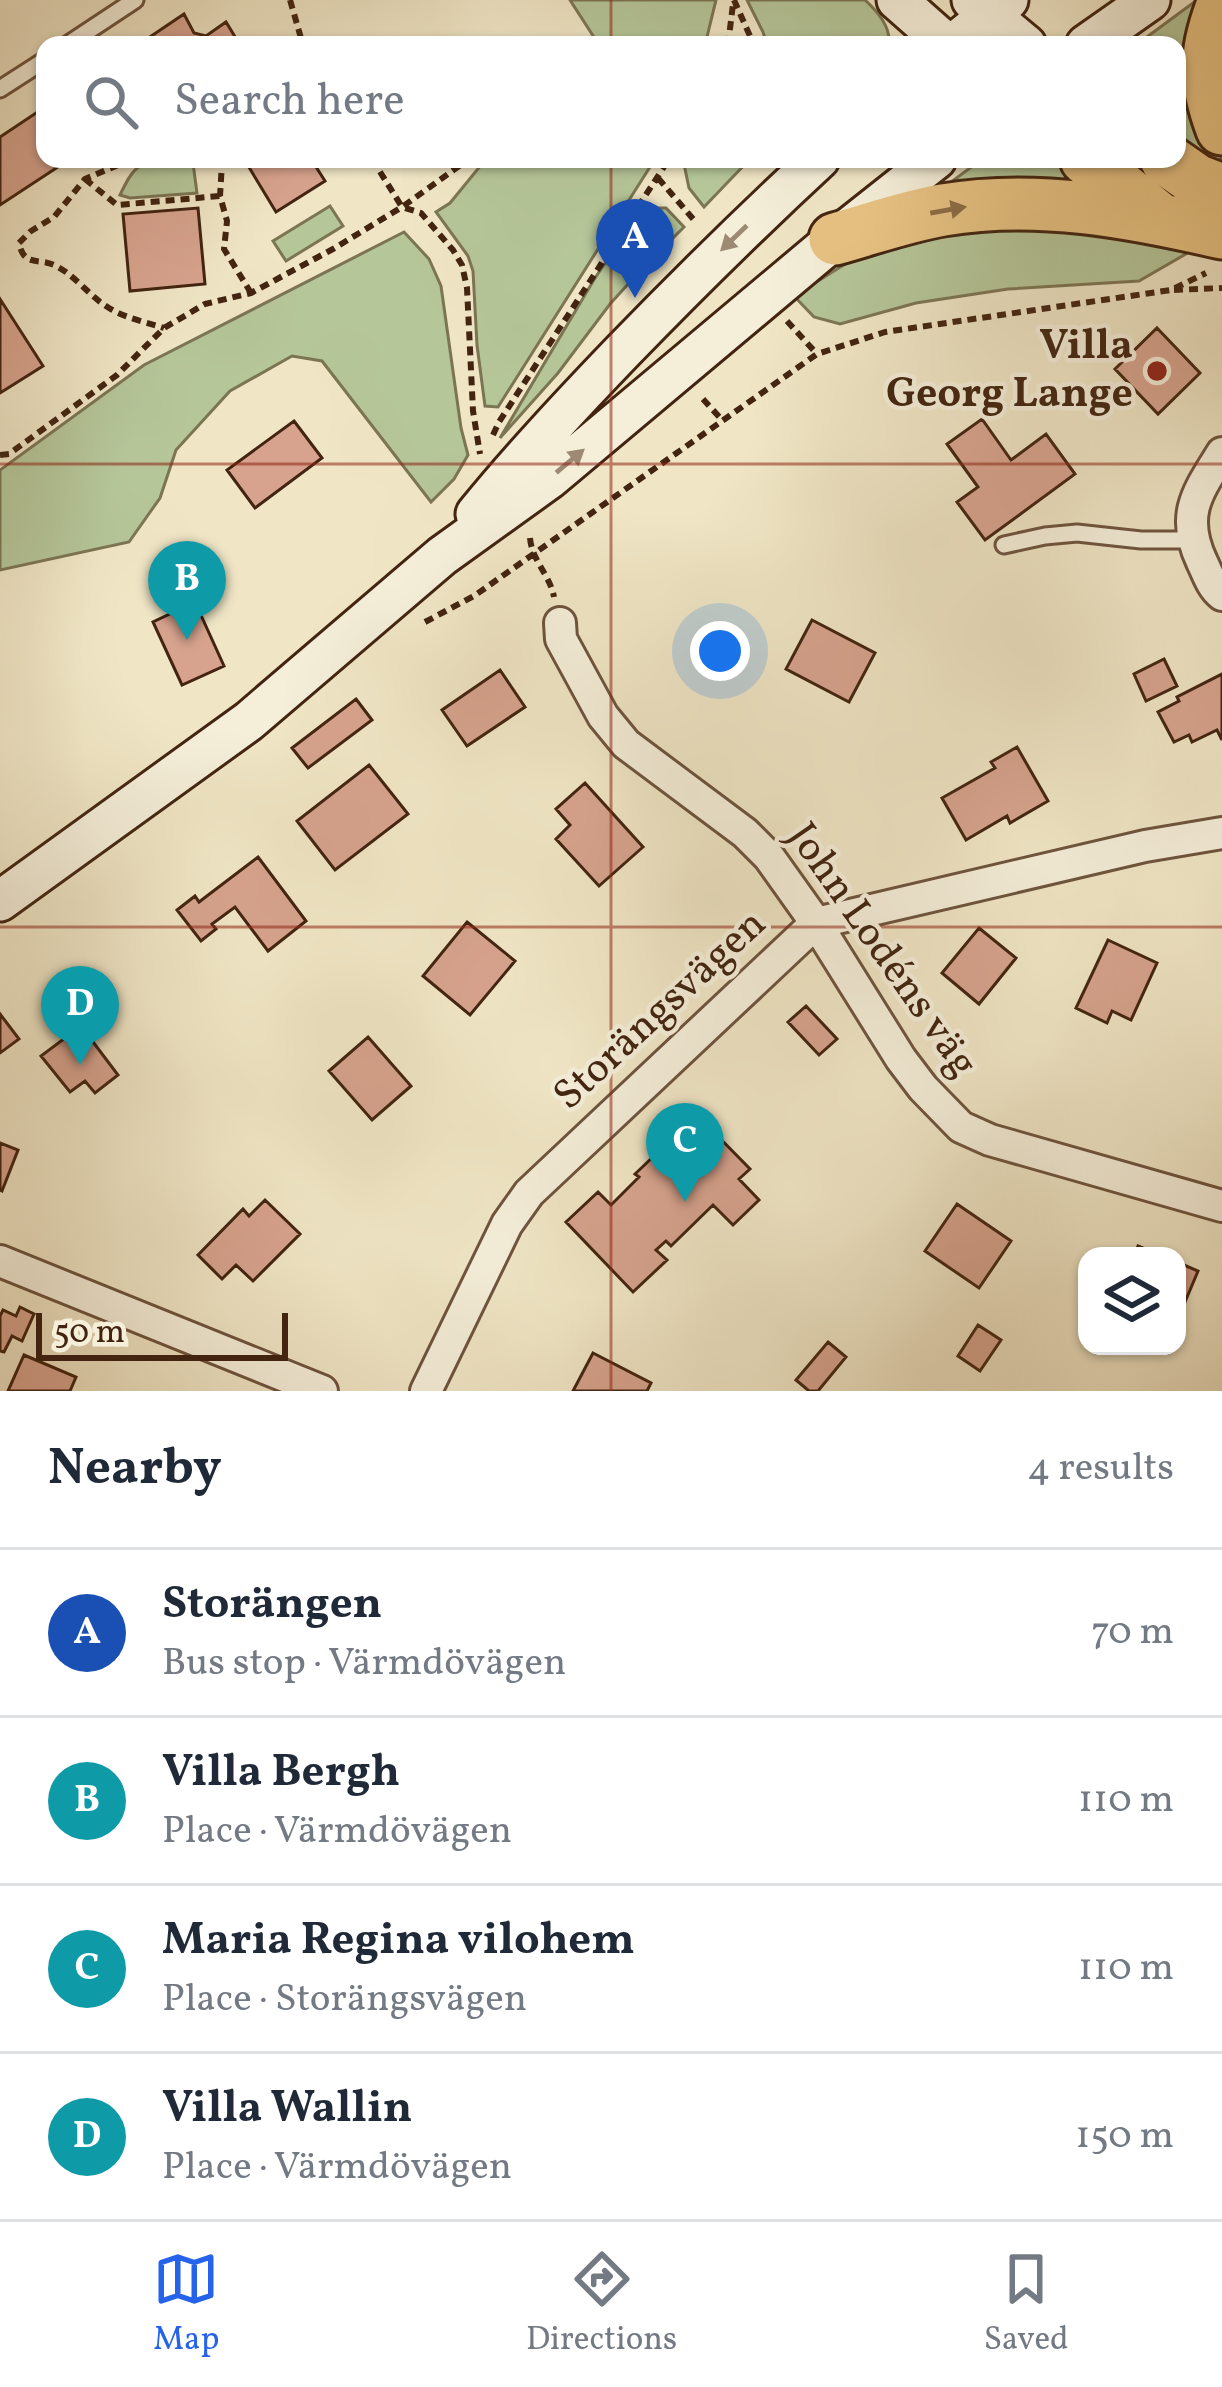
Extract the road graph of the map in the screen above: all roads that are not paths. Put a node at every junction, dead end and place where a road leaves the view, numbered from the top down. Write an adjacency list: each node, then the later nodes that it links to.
1 (135, 0): 6 (lane)
2 (897, 0): 7 (main road)
3 (1150, 0): 10 (main road)
4 (990, 5): 8 (main road); 9 (main road)
5 (1222, 6): 13 (highway)
6 (81, 36)
7 (939, 36)
8 (959, 36)
9 (1018, 36)
10 (1099, 36)
11 (36, 66): 12 (lane)
12 (0, 89)
13 (1222, 129)
14 (809, 168): 25 (main road, one-way to 25)
15 (925, 168): 20 (main road)
16 (1097, 168): 19 (highway)
17 (1179, 168): 18 (highway)
18 (1222, 190)
19 (1161, 219): 20 (highway, one-way to 19); 21 (highway)
20 (835, 239): 25 (main road, one-way to 20)
21 (1218, 251)
22 (1222, 453): 23 (street)
23 (1192, 540): 24 (lane); 26 (street)
24 (1004, 544)
25 (442, 556): 29 (main road)
26 (1222, 595)
27 (560, 623): 30 (street, John Lodéns väg)
28 (1222, 833): 30 (street, Storängsvägen)
29 (0, 901)
30 (816, 923): 31 (street, John Lodéns väg); 34 (street, Storängsvägen)
31 (1222, 1206)
32 (0, 1261): 33 (street)
33 (322, 1391)
34 (426, 1391)

